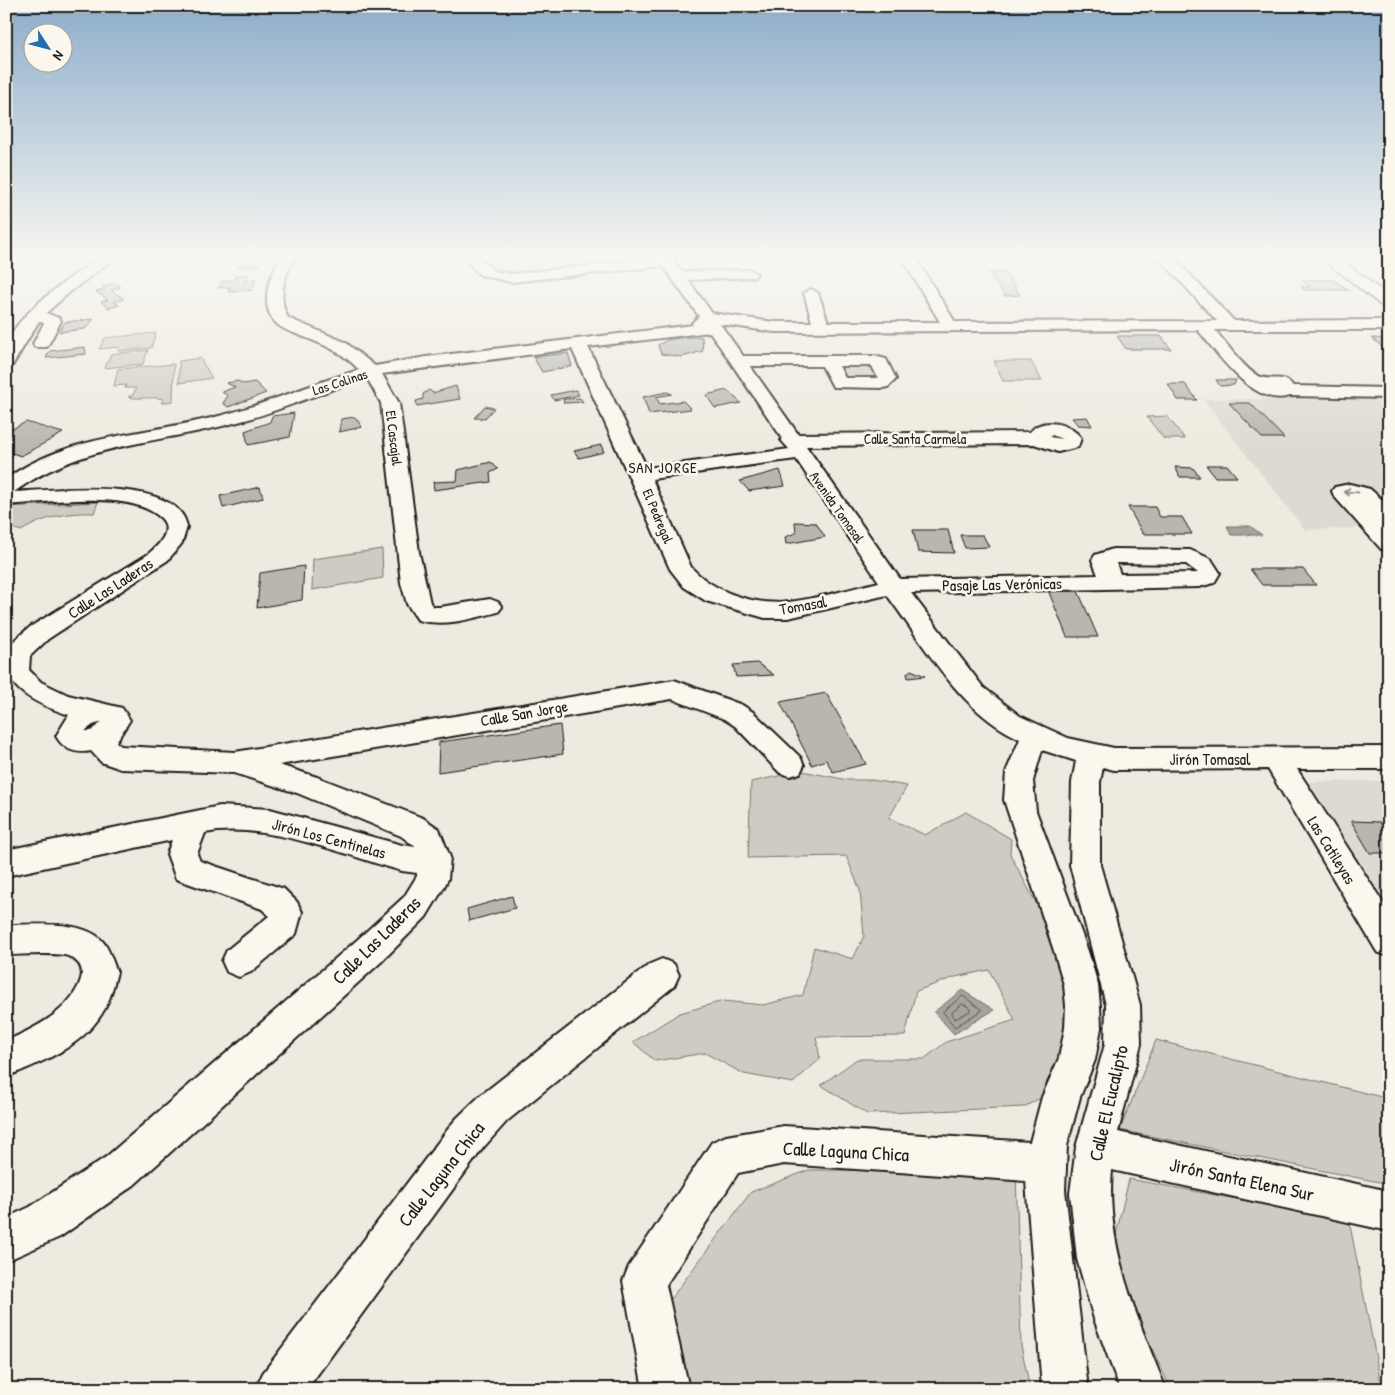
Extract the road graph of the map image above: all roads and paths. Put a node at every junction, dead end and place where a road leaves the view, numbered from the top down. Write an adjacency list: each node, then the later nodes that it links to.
1 (32, 320): 18 (street)
2 (50, 320): 15 (street)
3 (282, 320): 19 (street, El Cascajal)
4 (819, 320): 12 (street)
5 (946, 320): 13 (street)
6 (1224, 320): 9 (street)
7 (710, 322): 11 (street, Las Colinas); 14 (street, Las Colinas); 16 (street, Avenida Tomasal)
8 (1202, 325): 9 (street); 13 (street); 20 (street)
9 (1229, 325): 10 (street)
10 (1389, 325)
11 (774, 326): 12 (street); 16 (street)
12 (821, 326): 13 (street)
13 (950, 326)
14 (578, 343): 19 (street, Las Colinas); 23 (street, El Pedregal)
15 (41, 344)
16 (734, 355): 17 (street); 22 (street, Avenida Tomasal)
17 (828, 361)
18 (6, 362)
19 (370, 372): 24 (street, Las Colinas); 31 (street, El Cascajal)
20 (1389, 393)
21 (1040, 438): 22 (street, Calle Santa Carmela)
22 (795, 446): 23 (street); 29 (street, Avenida Tomasal)
23 (640, 475): 30 (street, El Pedregal)
24 (6, 489)
25 (6, 499): 36 (street, Calle Las Laderas)
26 (1389, 519): 27 (street, one-way to 27)
27 (1389, 544)
28 (1112, 582): 29 (street, Pasaje Las Verónicas)
29 (893, 586): 30 (street, Tomasal); 32 (street, Avenida Tomasal)
30 (714, 596)
31 (490, 607)
32 (1035, 736): 33 (street, Jirón Tomasal); 47 (street)
33 (1091, 755): 35 (street, Jirón Tomasal); 46 (street, Calle El Eucalipto)
34 (1389, 758): 35 (street, Jirón Tomasal)
35 (1276, 759): 42 (street, Las Catileyas)
36 (234, 762): 37 (street, Calle San Jorge); 39 (street, Calle Las Laderas)
37 (790, 765)
38 (194, 824): 39 (street, Jirón Los Centinelas); 40 (street, Jirón Los Centinelas); 43 (street)
39 (435, 857): 49 (street, Calle Las Laderas)
40 (6, 863)
41 (6, 940): 45 (street)
42 (1389, 942)
43 (239, 961)
44 (662, 975): 50 (street, Calle Laguna Chica)
45 (6, 1059)
46 (1095, 1147): 48 (street, Jirón Santa Elena Sur); 53 (street, Calle El Eucalipto)
47 (1047, 1163): 51 (street, Calle Laguna Chica); 52 (street)
48 (1389, 1211)
49 (6, 1240)
50 (279, 1389)
51 (666, 1389)
52 (1065, 1389)
53 (1143, 1389)

